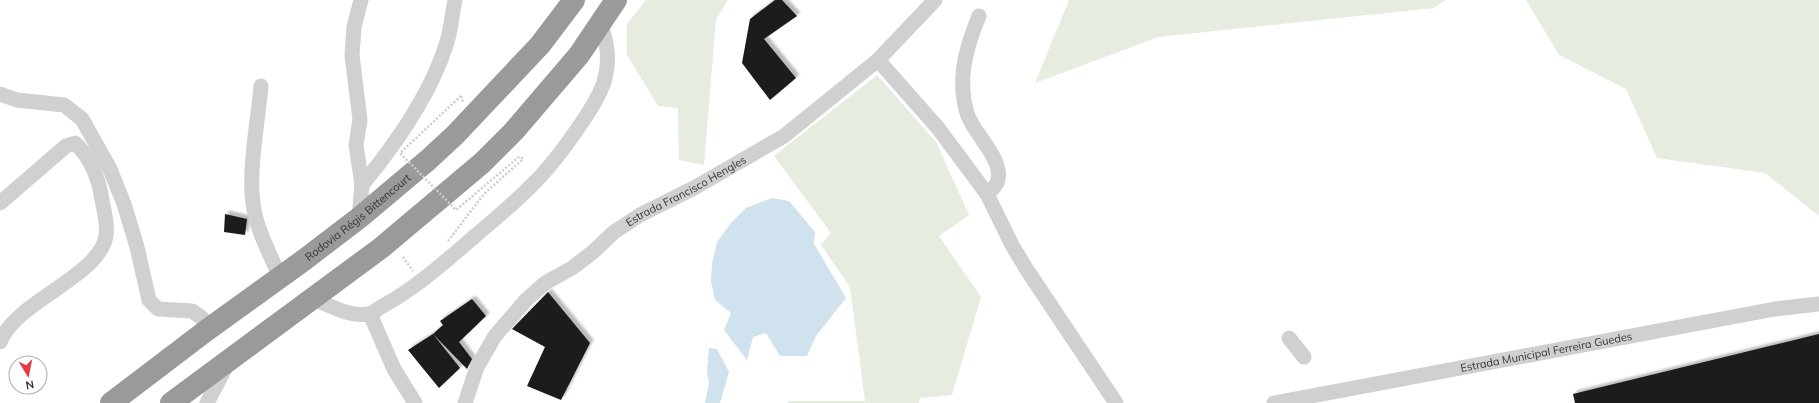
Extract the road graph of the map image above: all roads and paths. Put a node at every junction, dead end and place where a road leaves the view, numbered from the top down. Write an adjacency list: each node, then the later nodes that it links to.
1 (361, 0): 12 (street)
2 (455, 0): 12 (street)
3 (574, 0): 15 (highway, Rodovia Régis Bittencourt)
4 (616, 0): 7 (highway)
5 (935, 0): 8 (street, Estrada Francisco Hengles)
6 (979, 16): 13 (street)
7 (600, 23): 19 (street); 20 (highway)
8 (878, 60): 13 (street); 32 (street, Estrada Francisco Hengles)
9 (261, 86): 18 (street)
10 (0, 94): 23 (street)
11 (461, 96): 16 (path, bridge)
12 (362, 185): 15 (street)
13 (987, 194): 33 (street)
14 (0, 203): 25 (street)
15 (359, 218): 18 (highway, Rodovia Régis Bittencourt)
16 (446, 244)
17 (403, 257): 19 (path)
18 (280, 278): 23 (highway, Rodovia Régis Bittencourt)
19 (421, 280): 22 (street)
20 (314, 299): 22 (street); 27 (highway)
21 (1819, 304): 34 (street, Estrada Municipal Ferreira Guedes)
22 (370, 314): 31 (street)
23 (207, 330): 28 (highway, Rodovia Régis Bittencourt)
24 (1289, 338): 26 (street)
25 (0, 342)
26 (1304, 357)
27 (228, 361): 29 (highway); 30 (street)
28 (111, 403)
29 (171, 403)
30 (207, 403)
31 (415, 403)
32 (465, 403)
33 (1116, 403)
34 (1274, 403)

